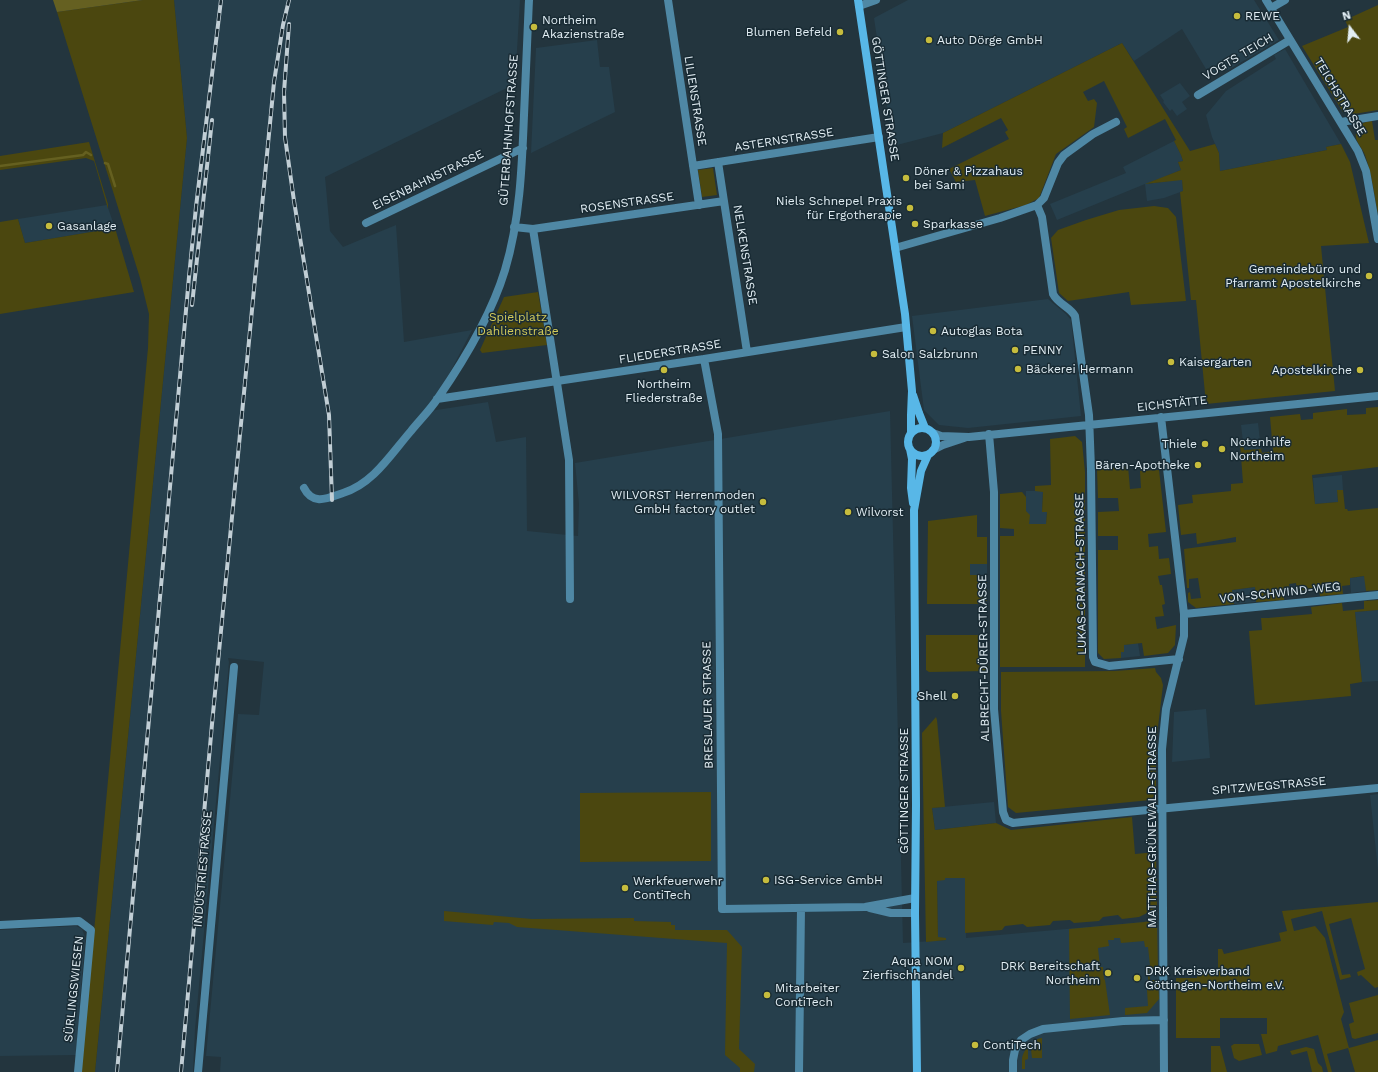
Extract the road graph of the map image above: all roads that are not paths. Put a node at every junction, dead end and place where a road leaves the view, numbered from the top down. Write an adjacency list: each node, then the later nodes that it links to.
1 (529, 0): 14 (street, GÜTERBAHNHOFSTRASSE)
2 (668, 0): 16 (street, LILIENSTRASSE)
3 (876, 0): 6 (street)
4 (1266, 0): 7 (street, TEICHSTRASSE)
5 (1285, 0): 7 (street)
6 (858, 3): 13 (main road, GÖTTINGER STRASSE)
7 (1271, 8): 8 (street, TEICHSTRASSE)
8 (1290, 40): 9 (street, VOGTS TEICH); 12 (street, TEICHSTRASSE)
9 (1198, 95)
10 (1378, 116): 12 (street)
11 (1116, 122): 19 (street)
12 (1341, 122): 23 (street, TEICHSTRASSE)
13 (879, 137): 15 (street, ASTERNSTRASSE); 24 (main road, GÖTTINGER STRASSE)
14 (523, 148): 20 (street, EISENBAHNSTRASSE); 21 (street, GÜTERBAHNHOFSTRASSE)
15 (718, 162): 16 (street, ASTERNSTRASSE); 17 (street, NELKENSTRASSE)
16 (693, 166): 18 (street, LILIENSTRASSE)
17 (724, 201): 18 (street, ROSENSTRASSE); 26 (street, NELKENSTRASSE)
18 (699, 205): 22 (street, ROSENSTRASSE)
19 (1036, 205): 24 (street); 33 (street, LUKAS-CRANACH-STRASSE)
20 (366, 223)
21 (514, 227): 22 (street, ROSENSTRASSE); 31 (street, GÜTERBAHNHOFSTRASSE)
22 (533, 230): 28 (street)
23 (1378, 238)
24 (895, 248): 25 (main road, GÖTTINGER STRASSE)
25 (906, 327): 26 (street, FLIEDERSTRASSE); 29 (main road, GÖTTINGER STRASSE)
26 (747, 352): 27 (street, FLIEDERSTRASSE)
27 (704, 359): 28 (street, FLIEDERSTRASSE); 51 (street, BRESLAUER STRASSE)
28 (558, 382): 31 (street, FLIEDERSTRASSE); 44 (street)
29 (912, 391): 34 (main road, GÖTTINGER STRASSE); 35 (main road, GÖTTINGER STRASSE)
30 (1378, 396): 32 (street, EICHSTÄTTE)
31 (437, 399): 41 (street, GÜTERBAHNHOFSTRASSE)
32 (1161, 417): 33 (street, EICHSTÄTTE); 45 (street, MATTHIAS-GRÜNEWALD-STRASSE)
33 (1088, 425): 37 (street, EICHSTÄTTE); 46 (street, LUKAS-CRANACH-STRASSE)
34 (925, 428): 35 (main road); 36 (main road)
35 (911, 432): 39 (main road, GÖTTINGER STRASSE)
36 (933, 433): 38 (street, EICHSTÄTTE); 40 (main road, GÖTTINGER STRASSE)
37 (989, 434): 38 (street, EICHSTÄTTE); 49 (street, ALBRECHT-DÜRER-STRASSE)
38 (969, 437): 40 (street, EICHSTÄTTE)
39 (910, 449): 40 (main road); 42 (main road, GÖTTINGER STRASSE)
40 (930, 452): 42 (main road, GÖTTINGER STRASSE)
41 (304, 488)
42 (914, 510): 50 (main road, GÖTTINGER STRASSE)
43 (1378, 595): 45 (street, VON-SCHWIND-WEG)
44 (570, 599)
45 (1184, 614): 46 (street, MATTHIAS-GRÜNEWALD-STRASSE)
46 (1179, 659): 49 (street, MATTHIAS-GRÜNEWALD-STRASSE)
47 (234, 667): 57 (street, INDUSTRIESTRASSE)
48 (1378, 788): 49 (street, SPITZWEGSTRASSE)
49 (1162, 808): 55 (street, MATTHIAS-GRÜNEWALD-STRASSE)
50 (915, 898): 52 (street, BRESLAUER STRASSE); 53 (main road, GÖTTINGER STRASSE)
51 (801, 908): 52 (street, BRESLAUER STRASSE); 58 (street)
52 (865, 908): 53 (street, BRESLAUER STRASSE)
53 (915, 913): 59 (main road, GÖTTINGER STRASSE)
54 (0, 925): 56 (street, SÜRLINGSWIESEN)
55 (1164, 1020): 60 (street); 61 (street, MATTHIAS-GRÜNEWALD-STRASSE)
56 (78, 1072)
57 (198, 1072)
58 (799, 1072)
59 (917, 1072)
60 (1013, 1072)
61 (1164, 1072)

